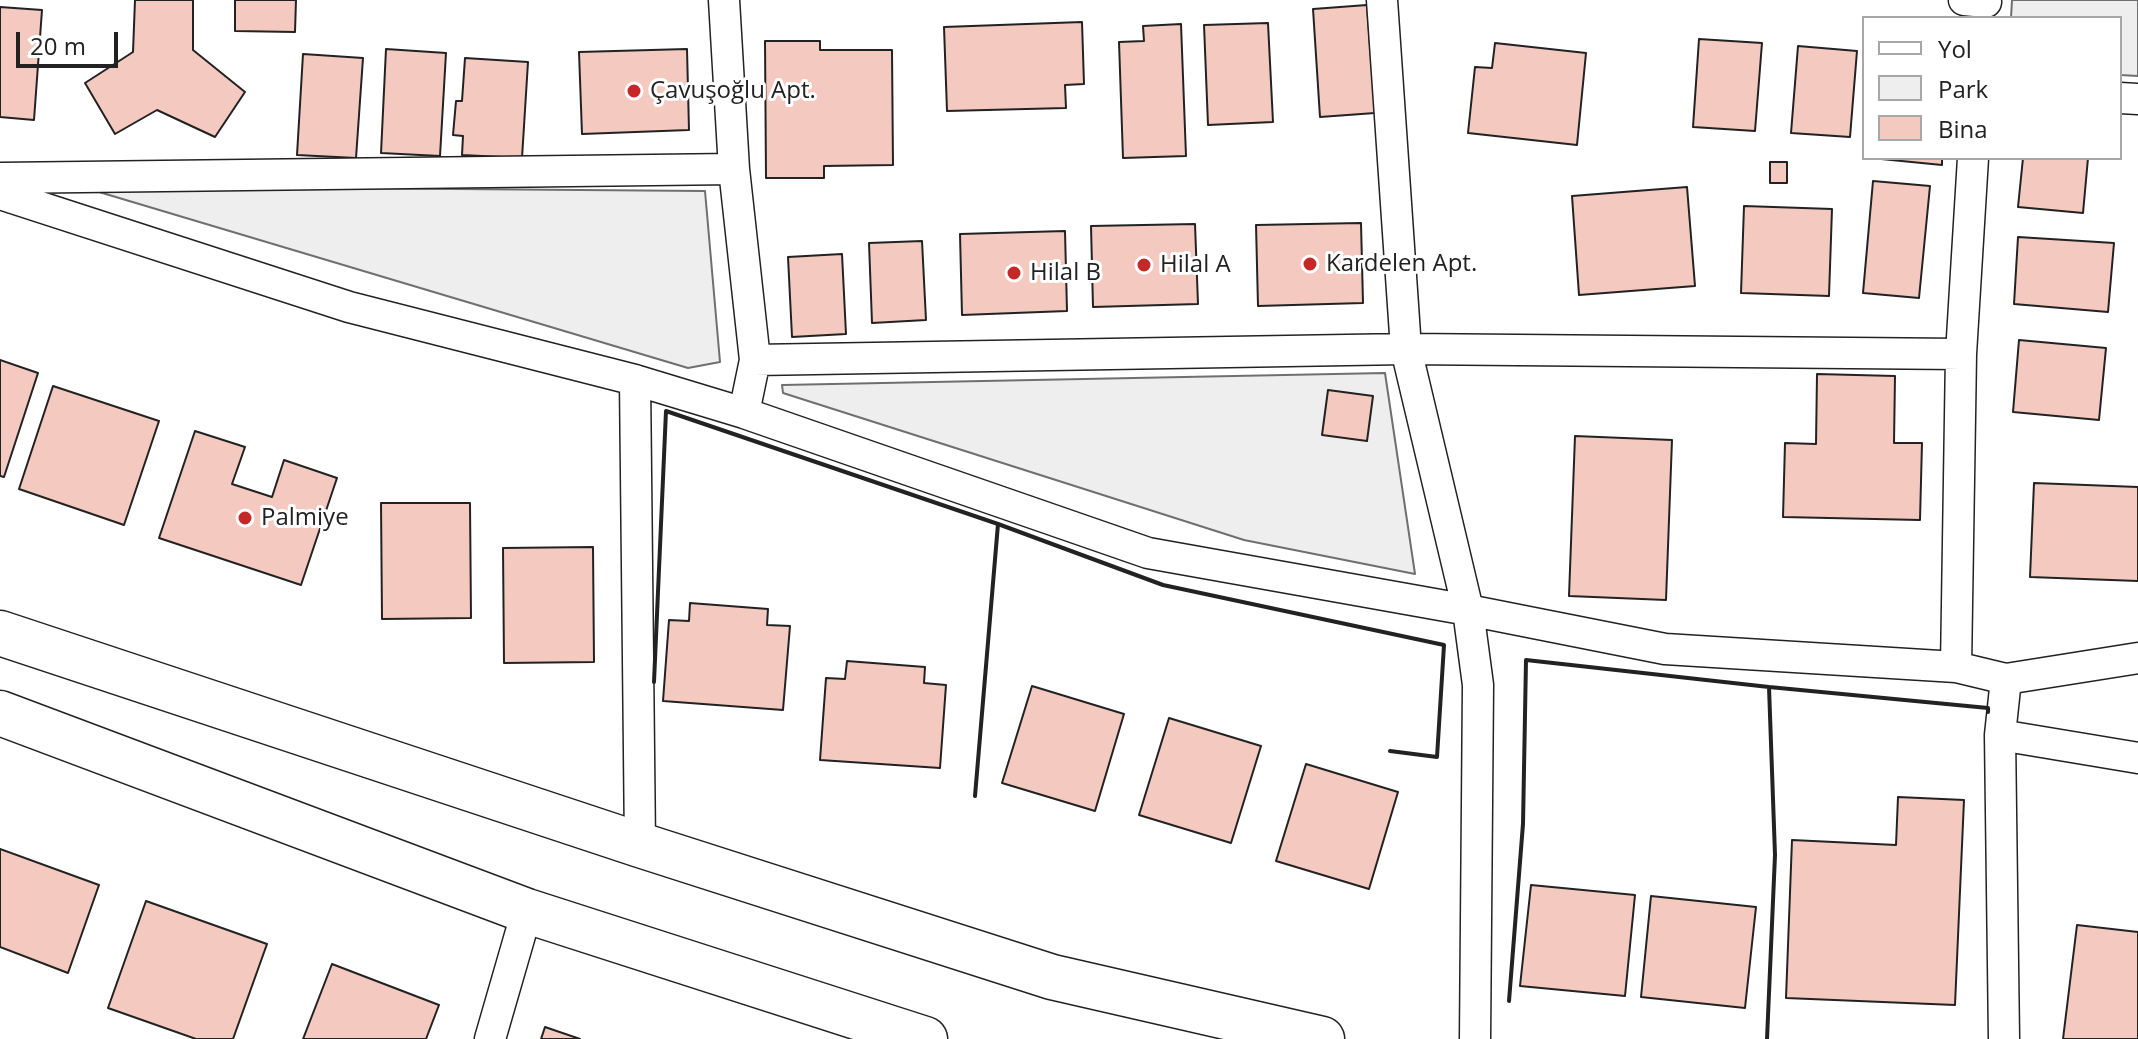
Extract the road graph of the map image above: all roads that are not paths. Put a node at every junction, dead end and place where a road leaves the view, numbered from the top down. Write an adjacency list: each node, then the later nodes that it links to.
1 (725, 0): 4 (street)
2 (1382, 0): 7 (street)
3 (1973, 160): 8 (street)
4 (734, 169): 5 (street); 9 (street)
5 (0, 178)
6 (0, 194): 10 (street)
7 (1406, 349): 8 (street); 9 (street); 12 (street)
8 (1961, 354): 15 (street)
9 (755, 360): 11 (street)
10 (635, 380): 11 (street); 20 (street)
11 (744, 413): 12 (street)
12 (1468, 610): 15 (street); 25 (street)
13 (0, 633): 20 (main road)
14 (2138, 658): 16 (street)
15 (1956, 667): 16 (street)
16 (2006, 679): 18 (street)
17 (0, 713): 21 (main road)
18 (2000, 735): 19 (street); 26 (street)
19 (2138, 758)
20 (640, 845): 24 (main road)
21 (527, 911): 22 (street); 23 (main road)
22 (490, 1039)
23 (925, 1039)
24 (1322, 1039)
25 (1475, 1039)
26 (2004, 1039)

